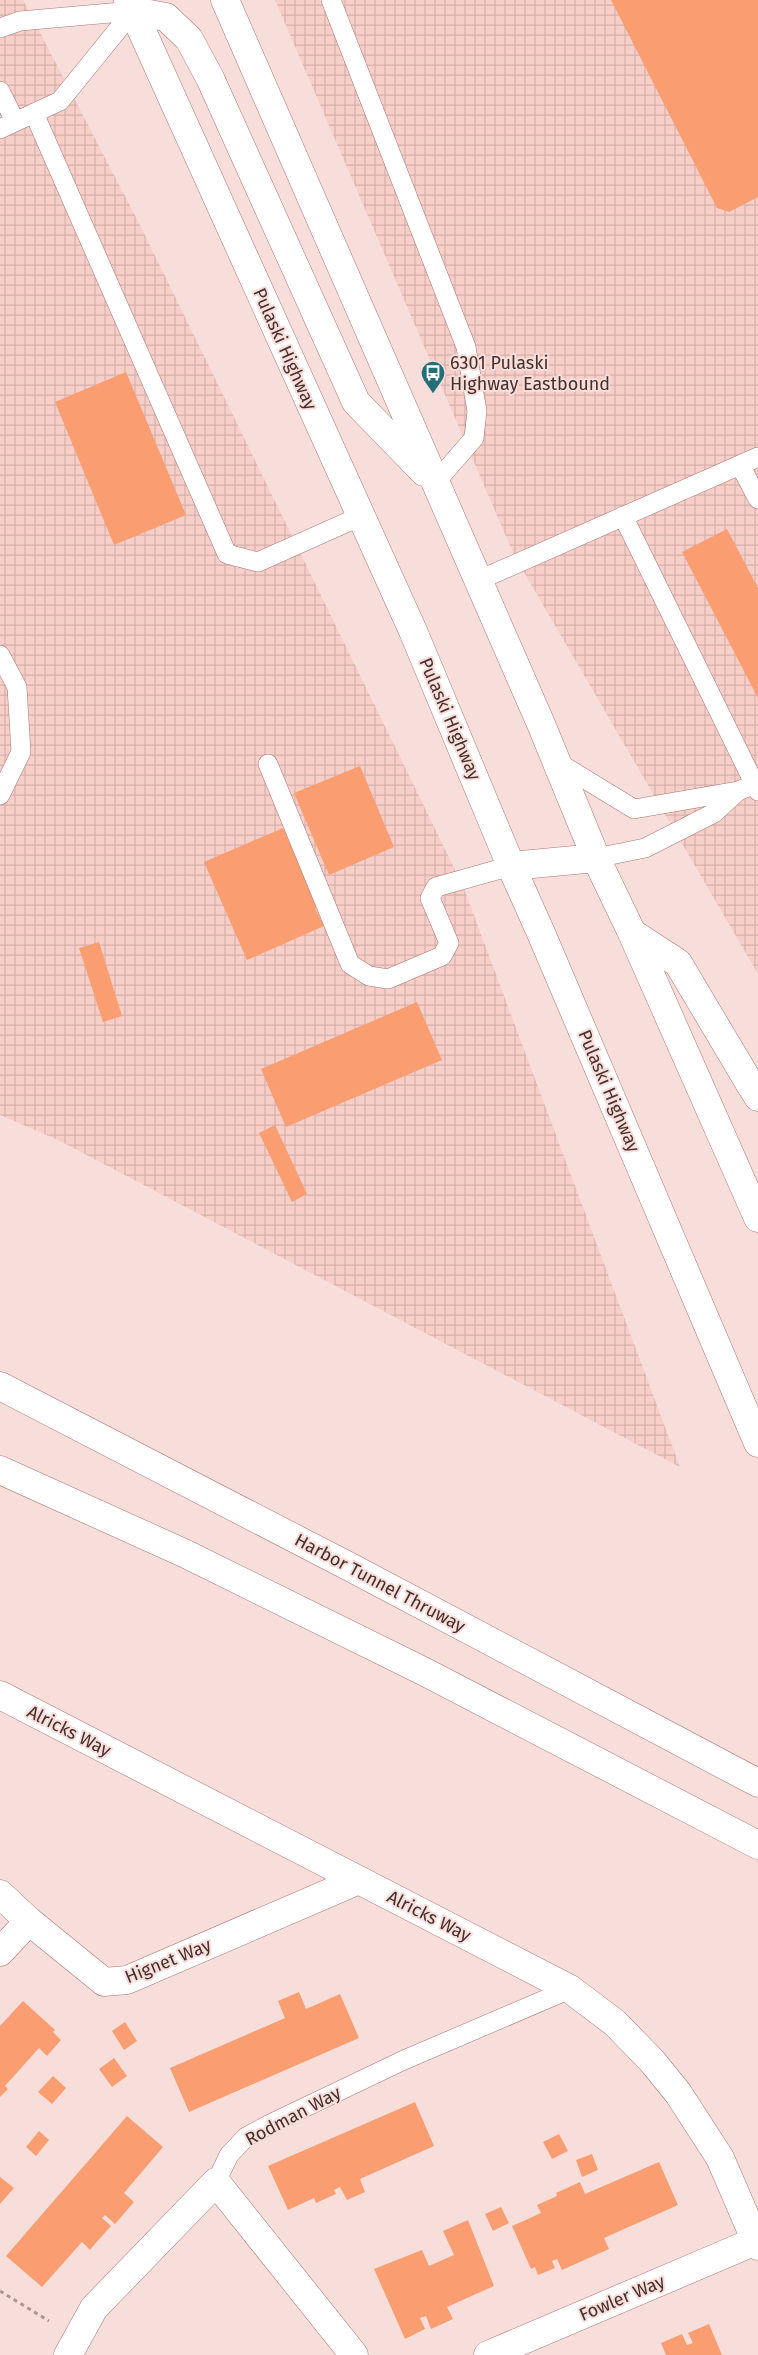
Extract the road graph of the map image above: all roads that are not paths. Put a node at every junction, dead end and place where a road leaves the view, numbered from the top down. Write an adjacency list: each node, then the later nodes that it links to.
1 (225, 0): 10 (main road)
2 (331, 0): 10 (lane)
3 (131, 3): 4 (lane); 6 (lane); 10 (main road); 12 (main road, Pulaski Highway)
4 (0, 28)
5 (0, 91): 7 (lane)
6 (34, 113): 7 (lane); 12 (lane)
7 (7, 125)
8 (758, 457): 9 (lane)
9 (740, 465): 11 (lane); 13 (lane)
10 (436, 483): 14 (main road)
11 (758, 499)
12 (361, 516): 21 (main road, Pulaski Highway)
13 (623, 516): 14 (lane); 18 (lane)
14 (478, 581): 16 (main road)
15 (0, 655): 19 (lane)
16 (557, 762): 18 (lane); 20 (main road)
17 (268, 764): 21 (lane)
18 (750, 789): 20 (lane)
19 (0, 796)
20 (596, 858): 21 (main road); 22 (main road)
21 (511, 866): 26 (main road, Pulaski Highway)
22 (632, 933): 23 (main road); 24 (main road)
23 (754, 1090)
24 (758, 1218)
25 (0, 1386): 29 (main road, Harbor Tunnel Thruway)
26 (758, 1443)
27 (0, 1470): 30 (main road)
28 (0, 1695): 31 (main road, Alricks Way)
29 (758, 1783)
30 (758, 1845)
31 (359, 1880): 33 (main road, Hignet Way); 35 (main road, Alricks Way)
32 (0, 1894): 33 (main road, Hignet Way)
33 (29, 1921): 34 (main road)
34 (0, 1952)
35 (570, 1989): 36 (lane, Rodman Way); 37 (main road, Alricks Way)
36 (216, 2182): 38 (main road, Rodman Way); 39 (main road)
37 (757, 2242): 40 (main road, Fowler Way)
38 (73, 2346)
39 (354, 2355)
40 (488, 2355)

